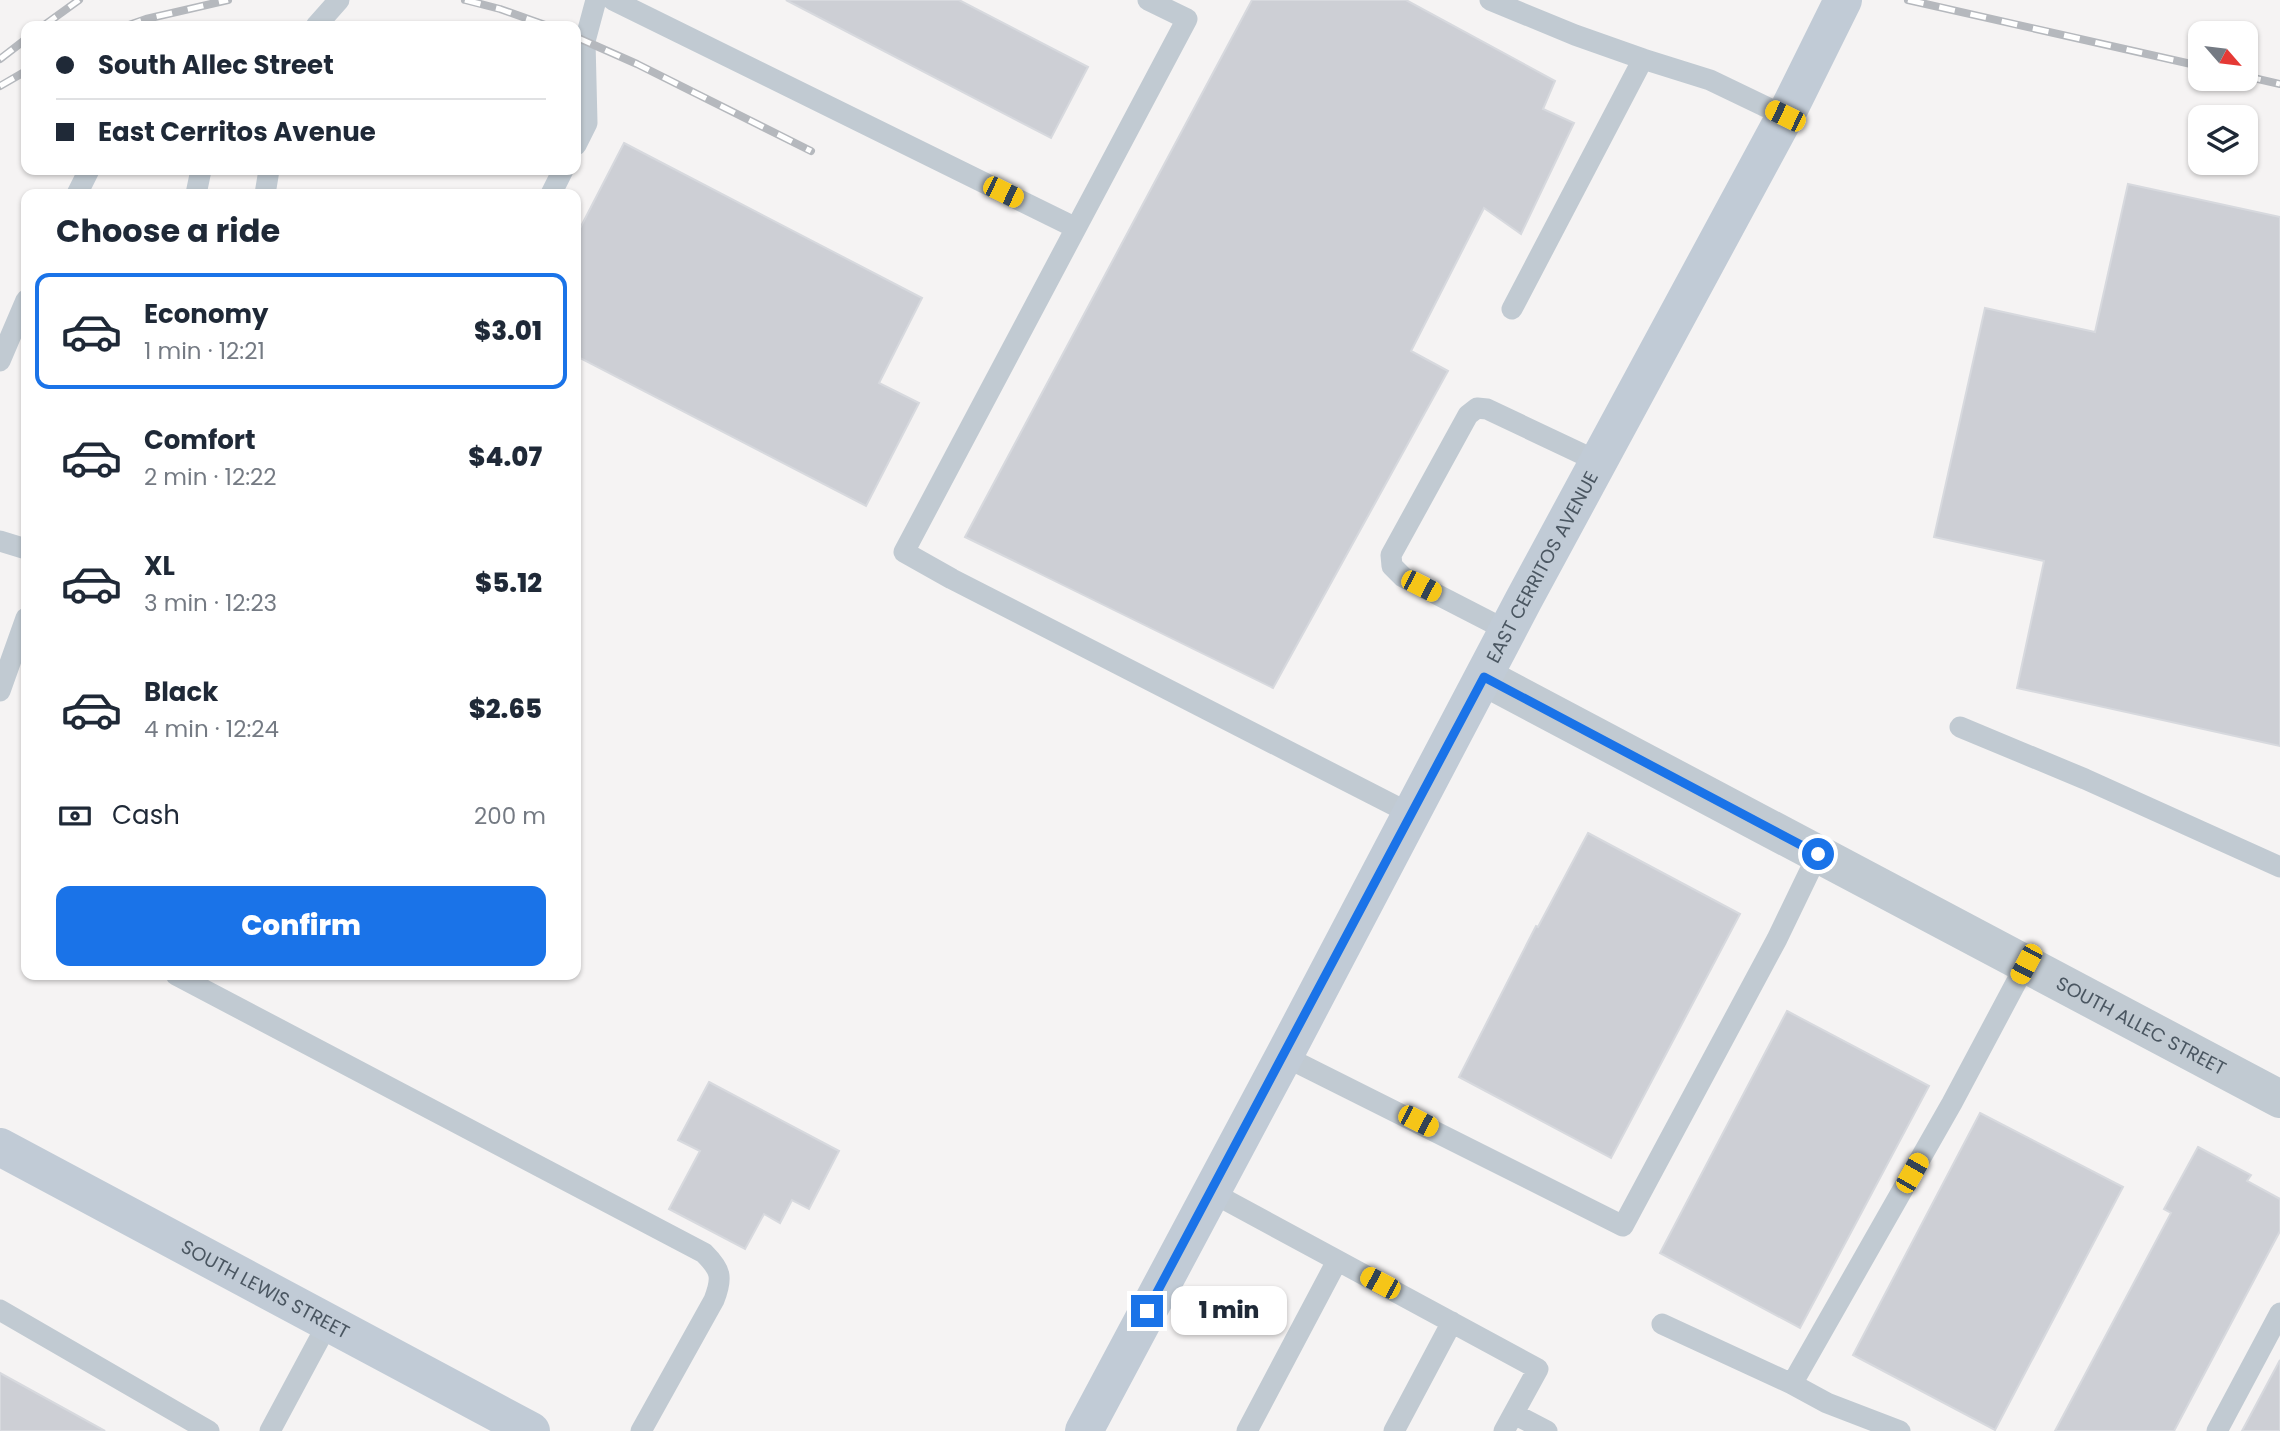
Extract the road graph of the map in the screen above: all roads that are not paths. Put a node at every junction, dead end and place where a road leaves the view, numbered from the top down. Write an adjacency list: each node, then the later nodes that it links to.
1 (339, 0): 7 (lane)
2 (596, 0): 10 (lane)
3 (613, 0): 11 (lane)
4 (1148, 0): 11 (lane)
5 (1490, 0): 8 (lane)
6 (1843, 0): 9 (main road, EAST CERRITOS AVENUE)
7 (320, 21)
8 (1643, 59): 9 (lane); 12 (lane)
9 (1785, 116): 15 (main road, EAST CERRITOS AVENUE)
10 (581, 135)
11 (1076, 228): 23 (lane)
12 (1511, 309)
13 (21, 312): 14 (lane)
14 (0, 360)
15 (1598, 462): 18 (main road, EAST CERRITOS AVENUE); 18 (lane)
16 (0, 541): 17 (lane)
17 (21, 547)
18 (1508, 631): 20 (main road, EAST CERRITOS AVENUE)
19 (21, 632): 21 (lane)
20 (1484, 677): 23 (main road, EAST CERRITOS AVENUE); 24 (street, SOUTH ALLEC STREET)
21 (0, 691)
22 (1960, 727): 25 (lane)
23 (1411, 814): 28 (main road, EAST CERRITOS AVENUE)
24 (1818, 854): 26 (street, SOUTH ALLEC STREET); 28 (lane)
25 (2280, 867)
26 (2026, 964): 29 (street, SOUTH ALLEC STREET); 38 (lane)
27 (185, 980): 43 (lane)
28 (1284, 1056): 31 (main road, EAST CERRITOS AVENUE)
29 (2280, 1099)
30 (0, 1147): 36 (main road, SOUTH LEWIS STREET)
31 (1211, 1192): 32 (lane); 44 (main road, EAST CERRITOS AVENUE)
32 (1337, 1261): 35 (lane); 45 (lane)
33 (0, 1310): 40 (lane)
34 (2280, 1313): 49 (lane)
35 (1452, 1322): 39 (lane); 46 (lane)
36 (328, 1323): 41 (lane); 42 (main road, SOUTH LEWIS STREET)
37 (1662, 1324): 38 (lane)
38 (1791, 1384): 48 (lane)
39 (1509, 1423): 47 (lane)
40 (209, 1431)
41 (270, 1431)
42 (531, 1431)
43 (641, 1431)
44 (1084, 1431)
45 (1247, 1431)
46 (1394, 1431)
47 (1547, 1431)
48 (1900, 1431)
49 (2217, 1431)

